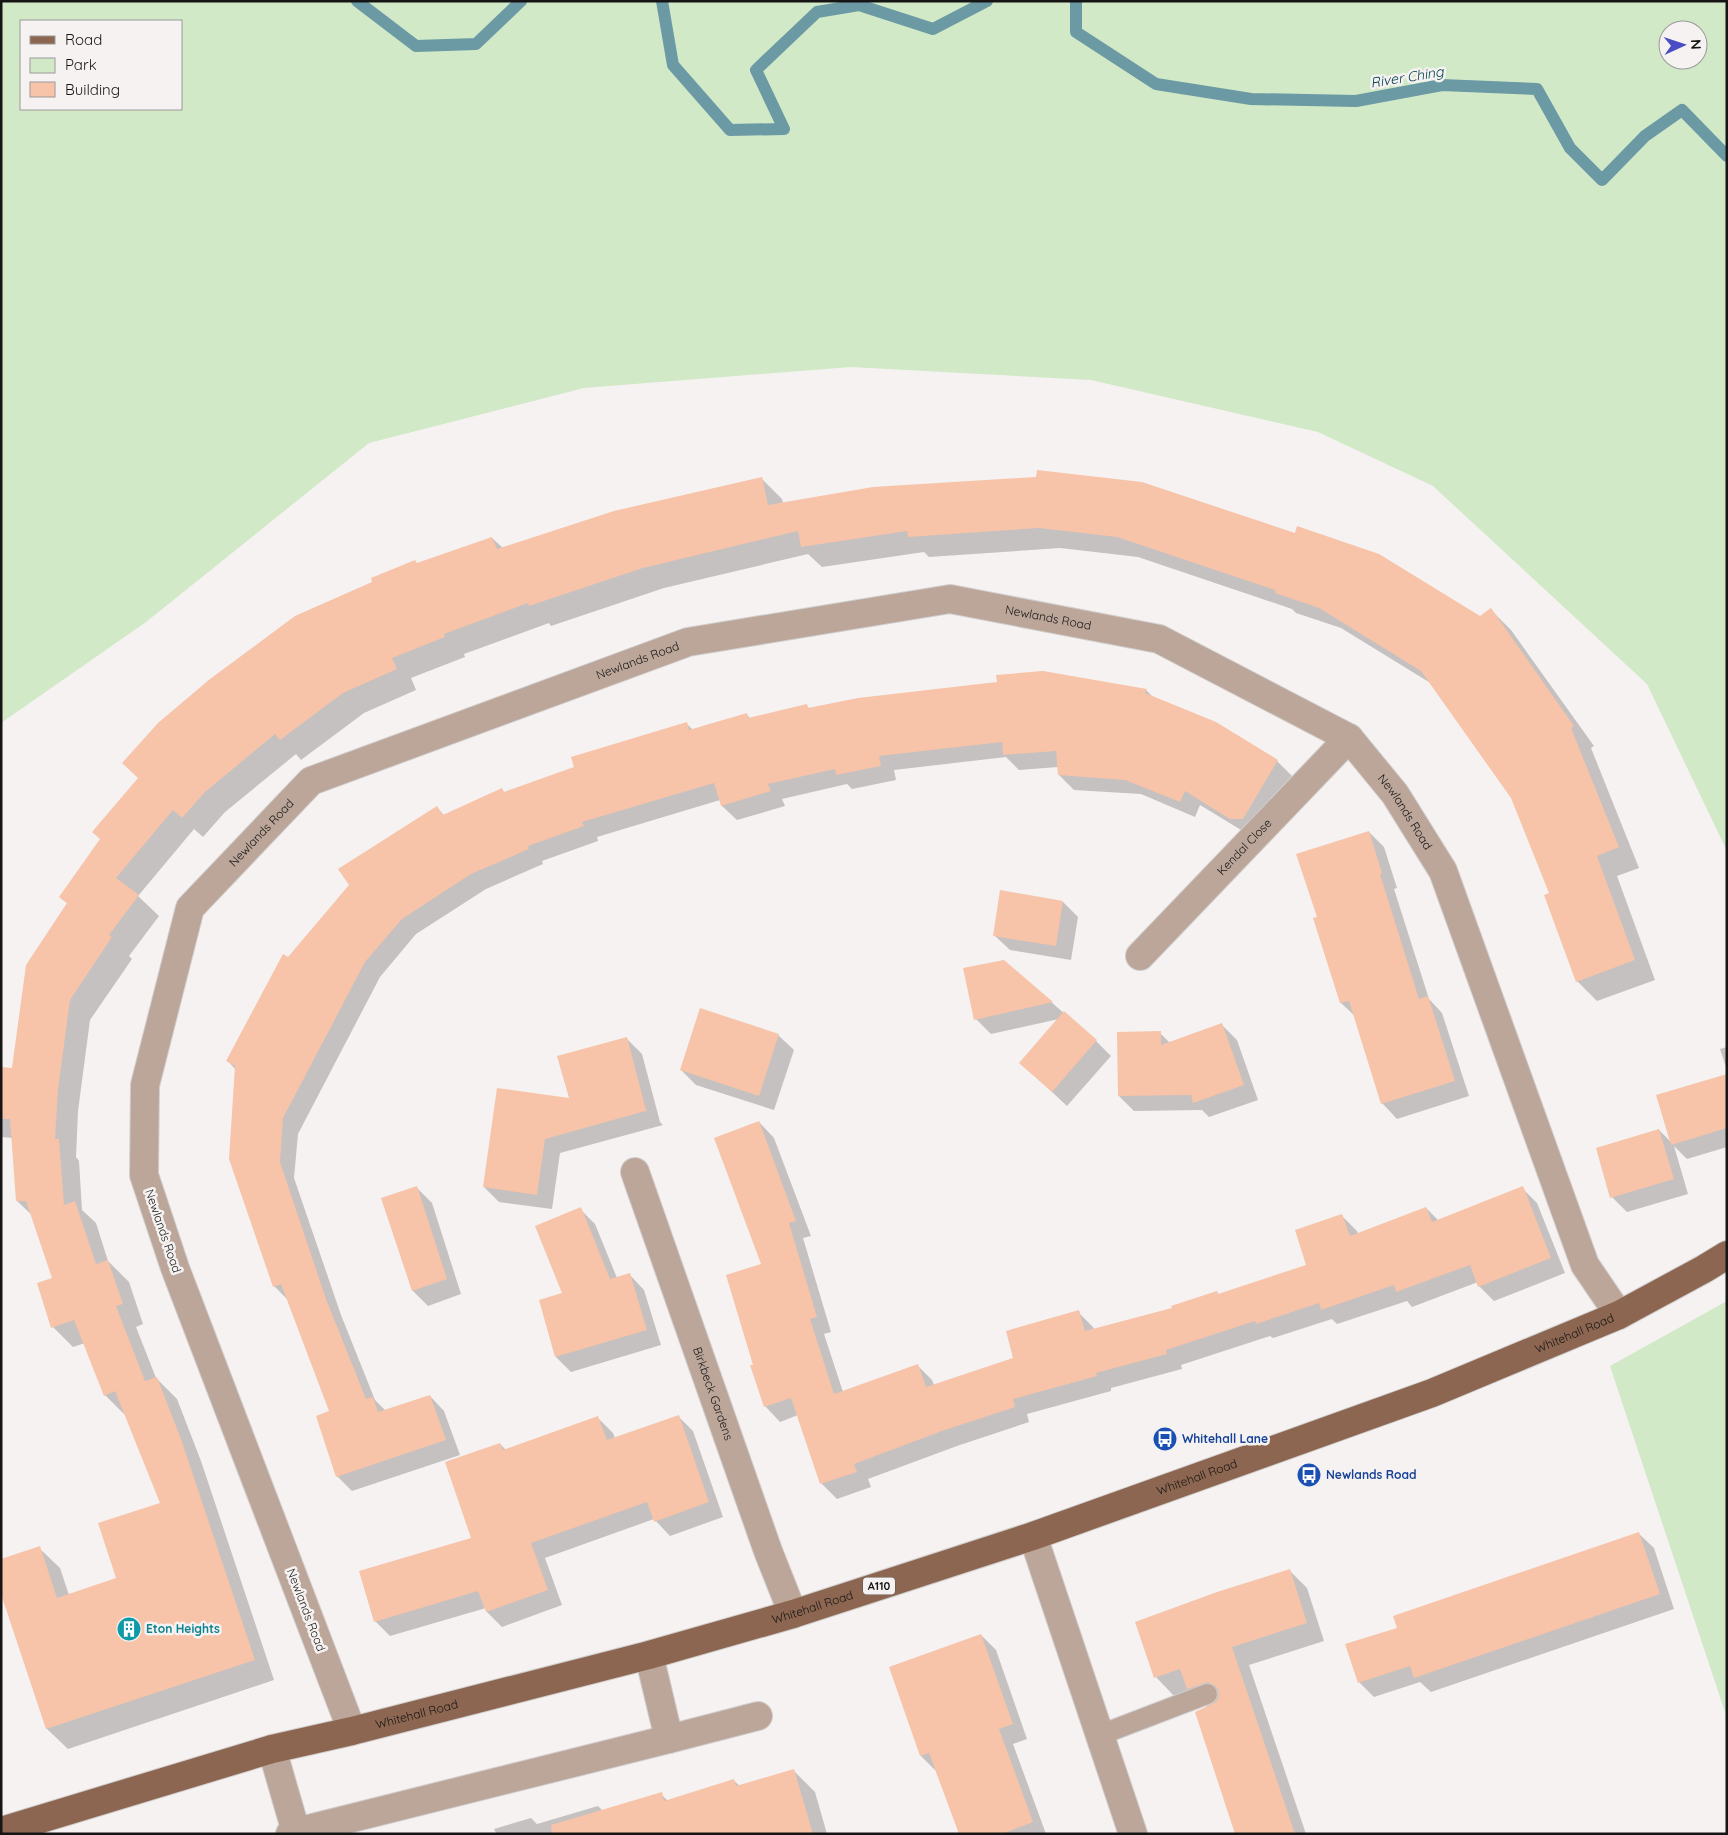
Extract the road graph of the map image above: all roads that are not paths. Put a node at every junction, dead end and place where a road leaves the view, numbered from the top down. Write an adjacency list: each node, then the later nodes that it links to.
1 (1349, 738): 2 (street, Kendal Close); 5 (street, Newlands Road); 11 (street, Newlands Road)
2 (1140, 956)
3 (635, 1172): 7 (street, Birkbeck Gardens)
4 (1727, 1255): 5 (main road, Whitehall Road / A110)
5 (1619, 1315): 6 (main road, Whitehall Road / A110)
6 (1033, 1536): 7 (main road, Whitehall Road / A110); 12 (street)
7 (792, 1614): 8 (main road, Whitehall Road / A110)
8 (649, 1655): 11 (main road, Whitehall Road / A110); 13 (street)
9 (1207, 1694): 12 (lane)
10 (758, 1716): 13 (street)
11 (352, 1731): 14 (main road, Whitehall Road / A110)
12 (1100, 1735): 17 (street)
13 (669, 1739): 16 (street)
14 (272, 1749): 15 (main road, Whitehall Road / A110); 16 (street)
15 (1, 1831)
16 (293, 1833)
17 (1133, 1834)

